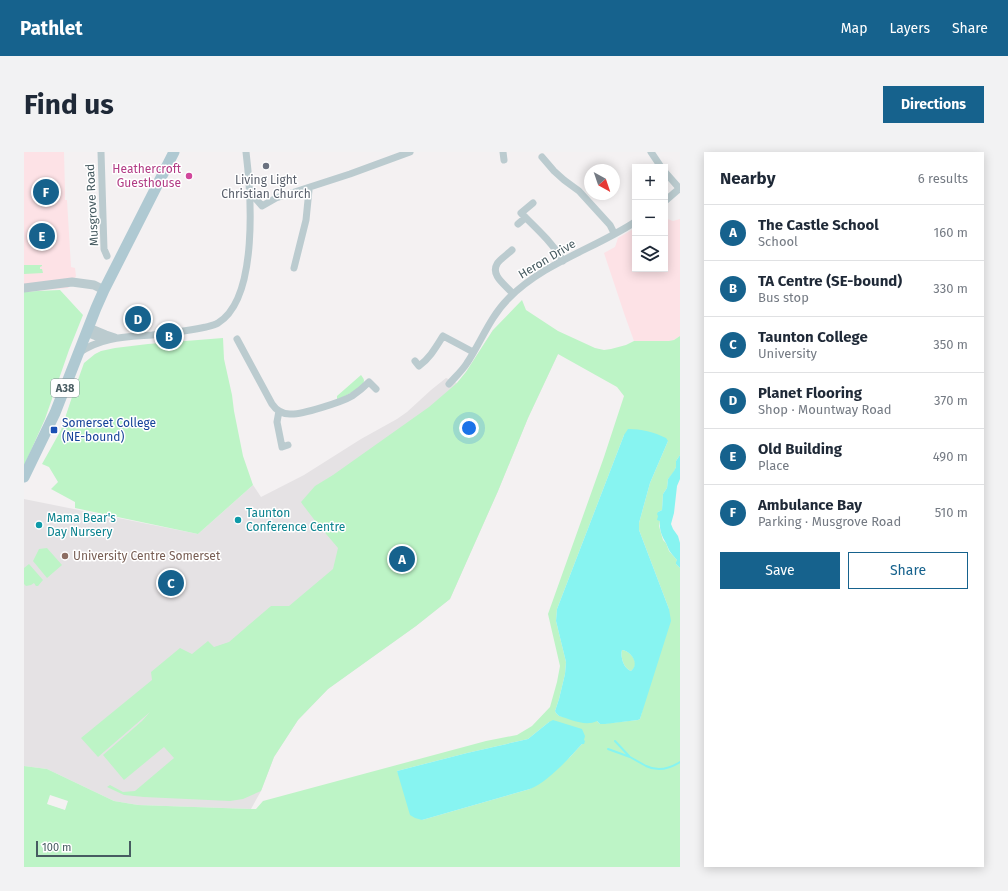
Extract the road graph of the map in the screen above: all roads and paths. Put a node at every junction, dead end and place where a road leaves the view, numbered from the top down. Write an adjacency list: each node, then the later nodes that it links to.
1 (101, 152): 21 (street, Musgrove Road)
2 (174, 152): 25 (main road, A38)
3 (246, 152): 28 (street)
4 (410, 152): 11 (street)
5 (503, 152): 8 (street)
6 (652, 152): 9 (street)
7 (542, 157): 19 (street)
8 (504, 160)
9 (659, 164)
10 (668, 175): 12 (street)
11 (308, 188): 13 (street); 23 (street)
12 (680, 188): 14 (street)
13 (256, 199)
14 (666, 200)
15 (533, 203): 16 (street)
16 (525, 218): 17 (street); 22 (street)
17 (518, 224)
18 (632, 224): 19 (street, Heron Drive)
19 (614, 233): 22 (street, Heron Drive)
20 (512, 250): 26 (street)
21 (107, 256)
22 (563, 261): 26 (street, Heron Drive)
23 (294, 268)
24 (24, 288): 25 (street)
25 (104, 290): 27 (main road, A38)
26 (513, 294): 31 (street, Heron Drive)
27 (88, 330): 28 (street); 30 (street); 32 (main road, A38)
28 (117, 338): 30 (street)
29 (237, 338): 36 (street)
30 (104, 340): 32 (street)
31 (474, 352): 33 (street); 34 (street, Heron Drive)
32 (78, 354): 38 (main road, A38)
33 (419, 366)
34 (449, 384)
35 (376, 389): 36 (street)
36 (280, 411): 37 (street)
37 (288, 445)
38 (24, 477)

